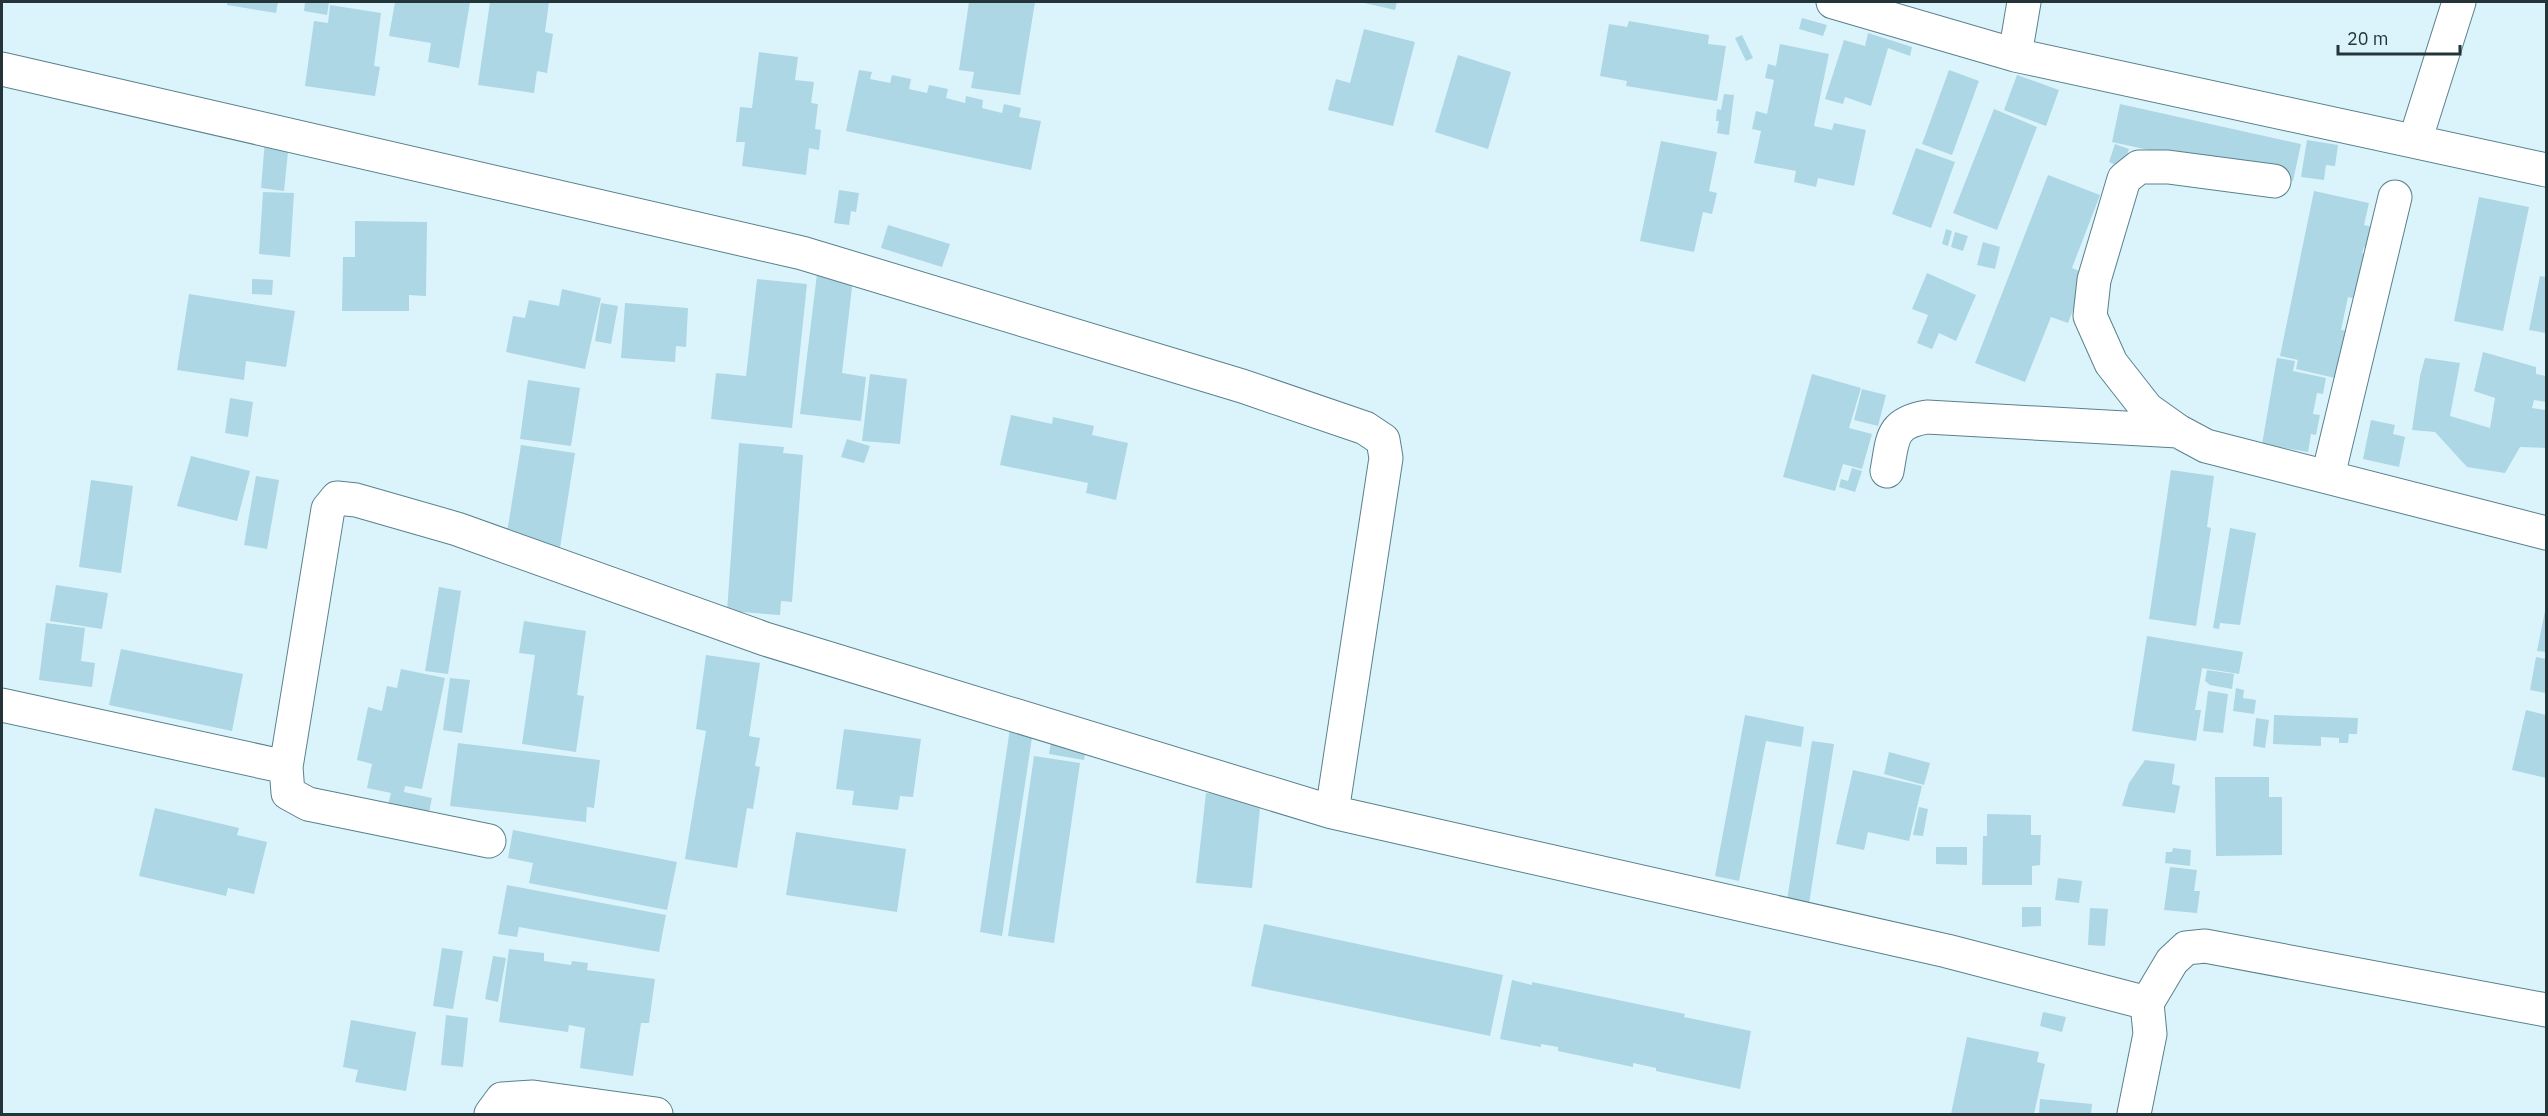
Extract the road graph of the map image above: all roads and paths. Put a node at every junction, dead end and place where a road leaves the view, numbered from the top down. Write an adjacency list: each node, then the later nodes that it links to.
1 (1833, 2): 4 (street)
2 (2025, 2): 4 (street)
3 (2459, 2): 6 (street)
4 (2015, 55): 6 (street)
5 (2, 69): 16 (street)
6 (2415, 141): 7 (street)
7 (2547, 170)
8 (2274, 181): 10 (street)
9 (2396, 196): 12 (street)
10 (2178, 431): 11 (street); 12 (street)
11 (1887, 471)
12 (2328, 476): 13 (street)
13 (2547, 533)
14 (2, 705): 15 (street)
15 (286, 767): 16 (street); 17 (street)
16 (1332, 812): 18 (street)
17 (489, 841)
18 (2147, 1003): 19 (street); 22 (street)
19 (2547, 1010)
20 (491, 1114): 21 (street)
21 (656, 1114)
22 (2134, 1114)

